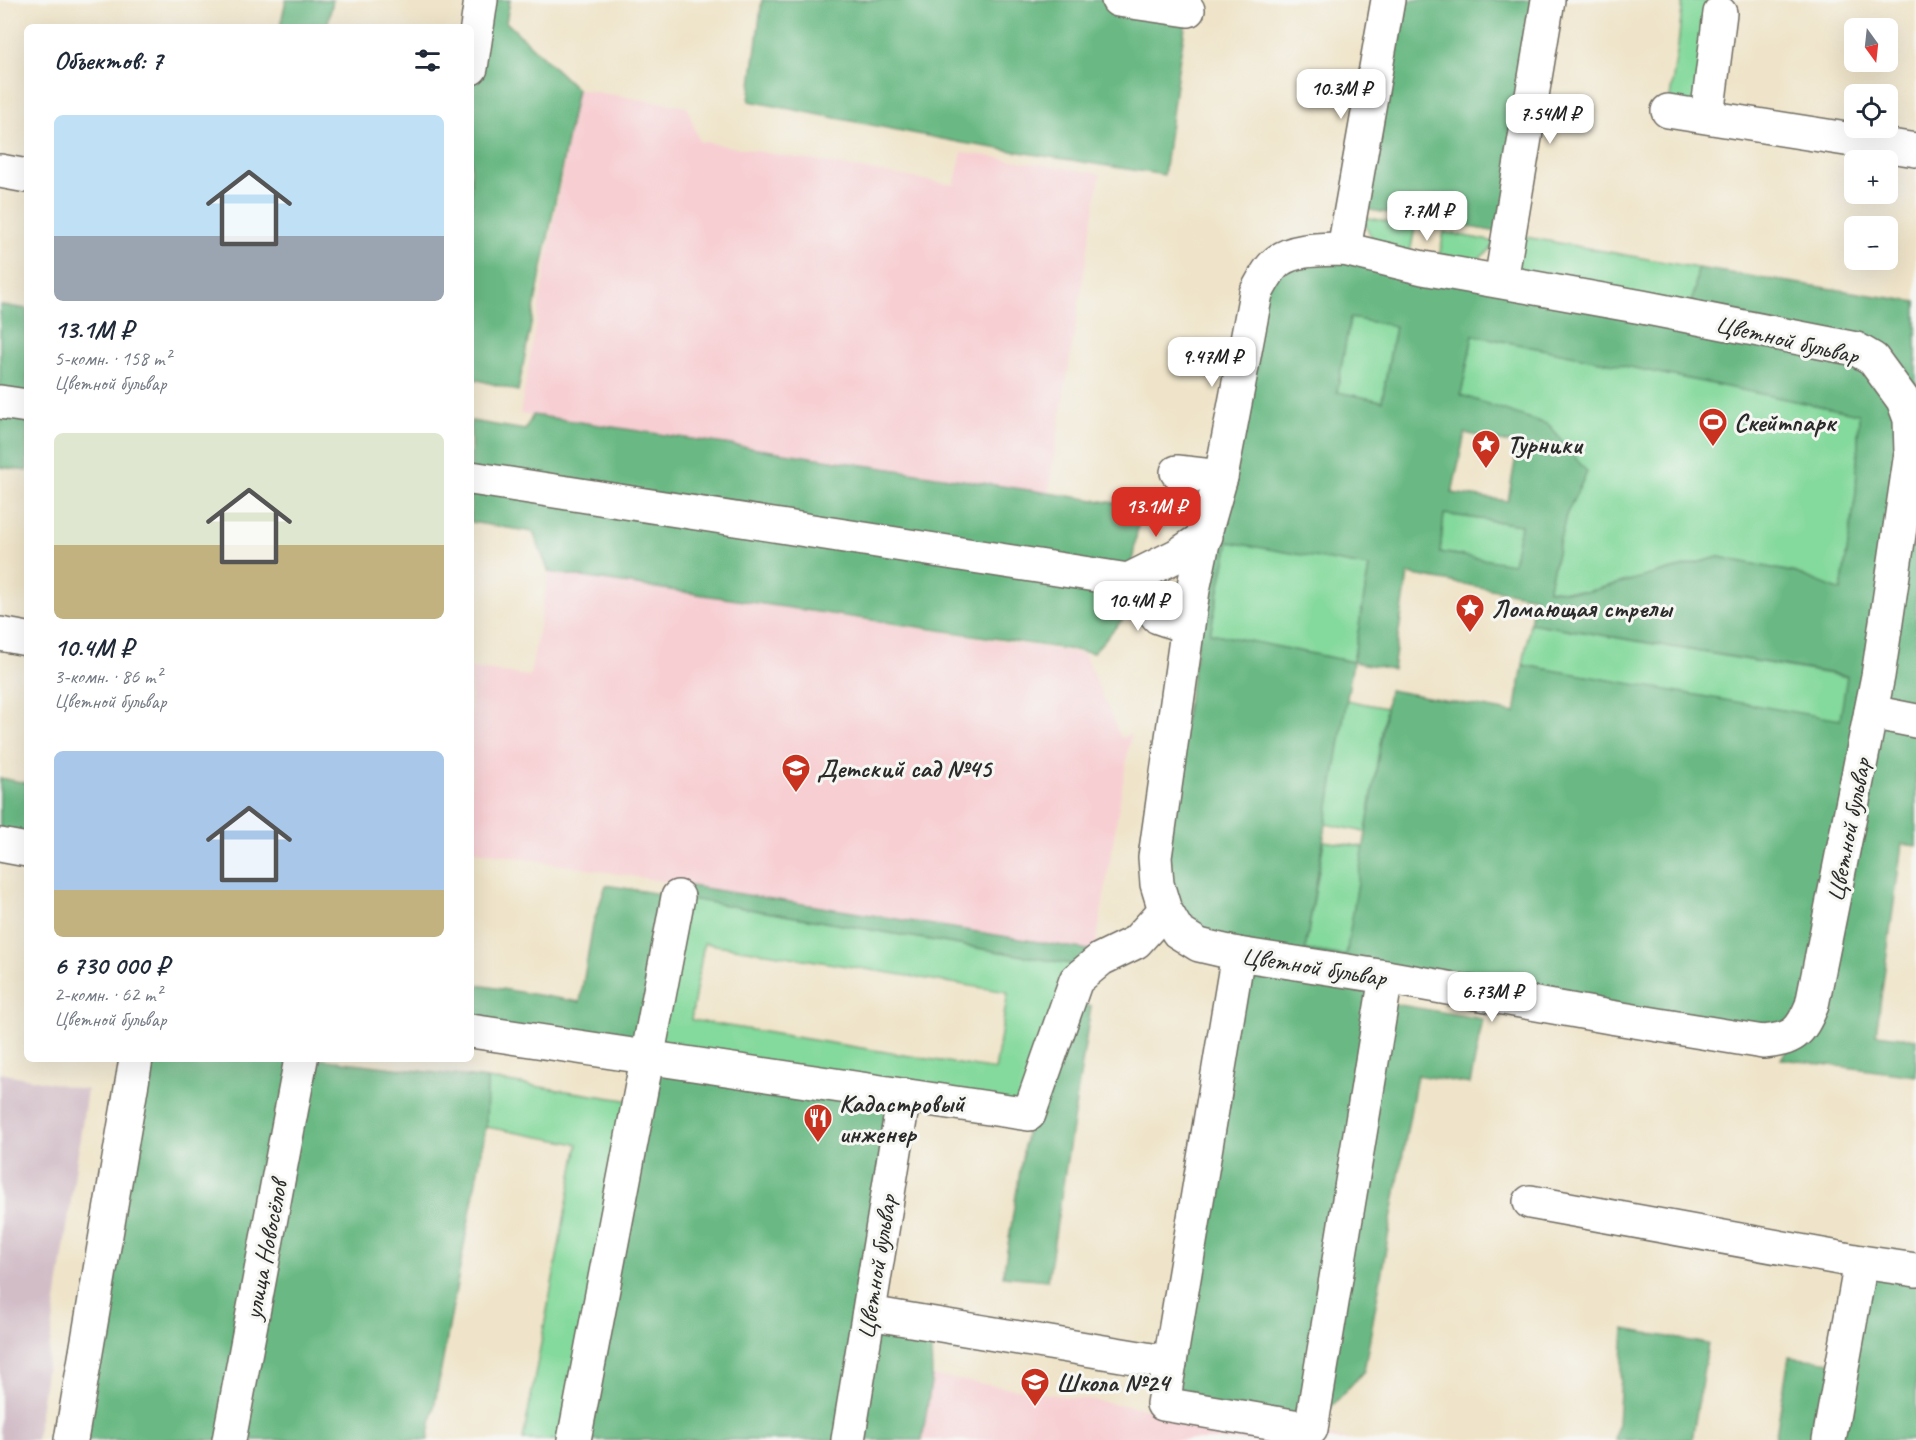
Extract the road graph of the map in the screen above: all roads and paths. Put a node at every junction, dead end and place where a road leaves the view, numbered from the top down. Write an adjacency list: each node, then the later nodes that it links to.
1 (481, 0): 7 (street)
2 (1118, 0): 5 (street)
3 (1388, 0): 13 (street)
4 (1548, 0): 14 (street)
5 (1188, 10)
6 (1720, 13): 9 (street)
7 (474, 48)
8 (1668, 111): 9 (street)
9 (1707, 116): 10 (street)
10 (1916, 150)
11 (0, 171): 12 (street)
12 (24, 175)
13 (1344, 249): 14 (street, Цветной бульвар); 18 (street, Цветной бульвар)
14 (1501, 281): 25 (street, Цветной бульвар)
15 (0, 402): 16 (street)
16 (24, 406)
17 (1177, 472): 18 (street)
18 (1221, 477): 20 (street, Цветной бульвар)
19 (474, 478): 21 (street)
20 (1206, 536): 21 (street); 22 (street, Цветной бульвар)
21 (1128, 580): 22 (street)
22 (1187, 627): 30 (street, Цветной бульвар)
23 (0, 634): 24 (street)
24 (24, 638)
25 (1871, 712): 26 (street); 32 (street, Цветной бульвар)
26 (1916, 721)
27 (0, 845): 28 (street)
28 (24, 849)
29 (678, 897): 34 (street)
30 (1165, 910): 31 (street, Цветной бульвар); 37 (street)
31 (1238, 954): 32 (street, Цветной бульвар); 42 (street)
32 (1386, 977): 42 (street)
33 (474, 1031): 34 (street)
34 (646, 1057): 37 (street); 45 (street)
35 (135, 1062): 43 (street)
36 (300, 1062): 44 (street, улица Новосёлов)
37 (904, 1095): 41 (street, Цветной бульвар)
38 (1530, 1202): 39 (street)
39 (1861, 1262): 40 (street); 47 (street)
40 (1916, 1270)
41 (869, 1313): 42 (street); 46 (street, Цветной бульвар)
42 (1170, 1363)
43 (71, 1440)
44 (229, 1440)
45 (574, 1440)
46 (848, 1440)
47 (1829, 1440)

